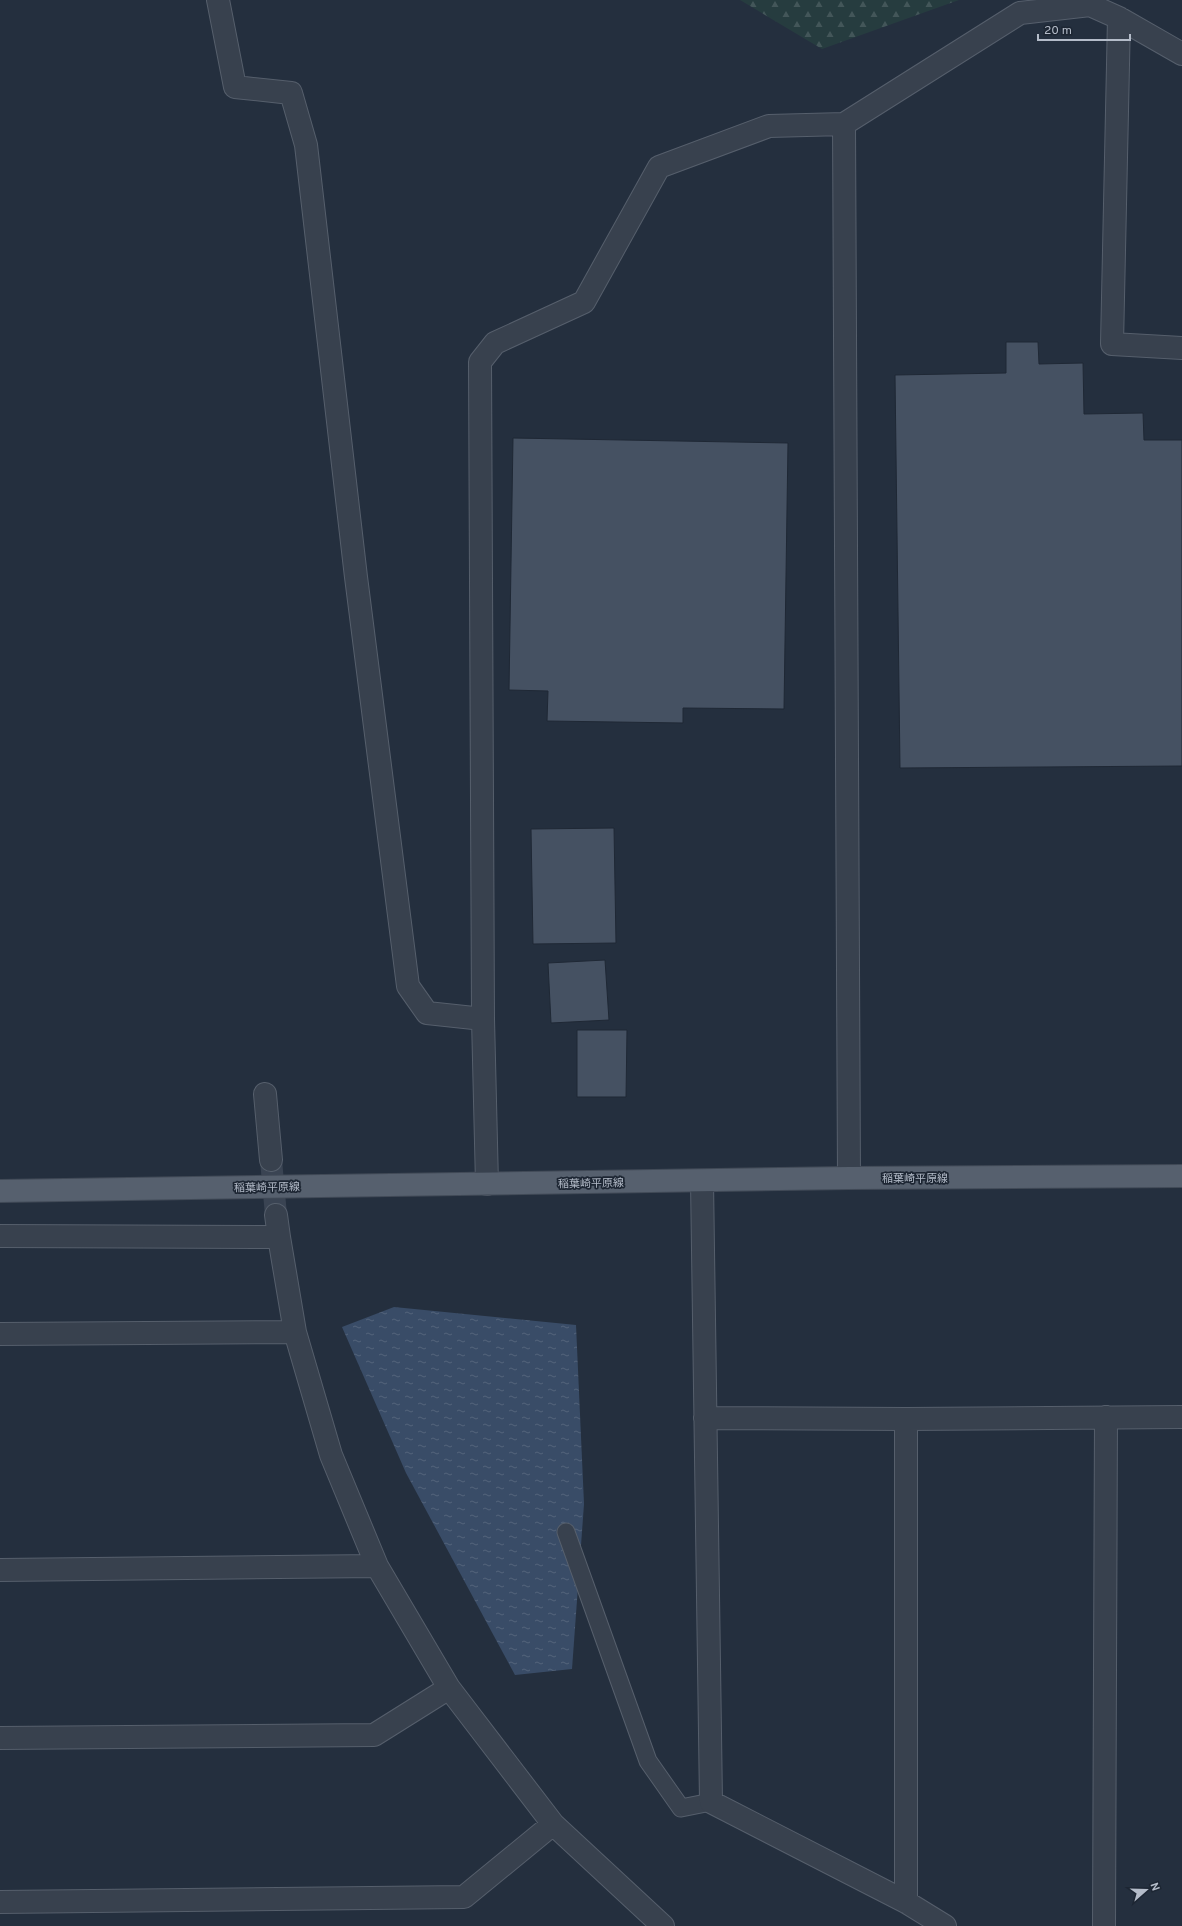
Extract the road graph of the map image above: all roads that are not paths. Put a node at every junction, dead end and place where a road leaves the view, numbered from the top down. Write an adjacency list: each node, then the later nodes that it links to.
1 (218, 0): 6 (street)
2 (1119, 18): 3 (street); 4 (street); 5 (street)
3 (1182, 54)
4 (844, 124): 6 (street); 10 (street)
5 (1182, 348)
6 (483, 1019): 12 (street)
7 (265, 1094): 8 (street)
8 (271, 1160)
9 (1182, 1176): 10 (main road, 稲葉崎平原線)
10 (849, 1178): 11 (main road, 稲葉崎平原線)
11 (702, 1181): 12 (main road, 稲葉崎平原線); 21 (street)
12 (487, 1184): 13 (main road, 稲葉崎平原線)
13 (0, 1191)
14 (276, 1215): 16 (street)
15 (0, 1236): 16 (street)
16 (278, 1237): 17 (street)
17 (295, 1332): 18 (street); 24 (street)
18 (0, 1334)
19 (1106, 1417): 20 (street); 22 (street); 34 (street)
20 (1182, 1417)
21 (705, 1418): 22 (street); 28 (street)
22 (906, 1419): 31 (street)
23 (566, 1532): 28 (lane)
24 (377, 1566): 25 (street); 26 (street)
25 (0, 1570)
26 (449, 1688): 27 (street); 29 (street)
27 (0, 1738)
28 (711, 1802): 31 (street)
29 (553, 1824): 30 (street); 32 (street)
30 (0, 1902)
31 (906, 1902): 33 (street)
32 (663, 1926)
33 (946, 1926)
34 (1104, 1926)

